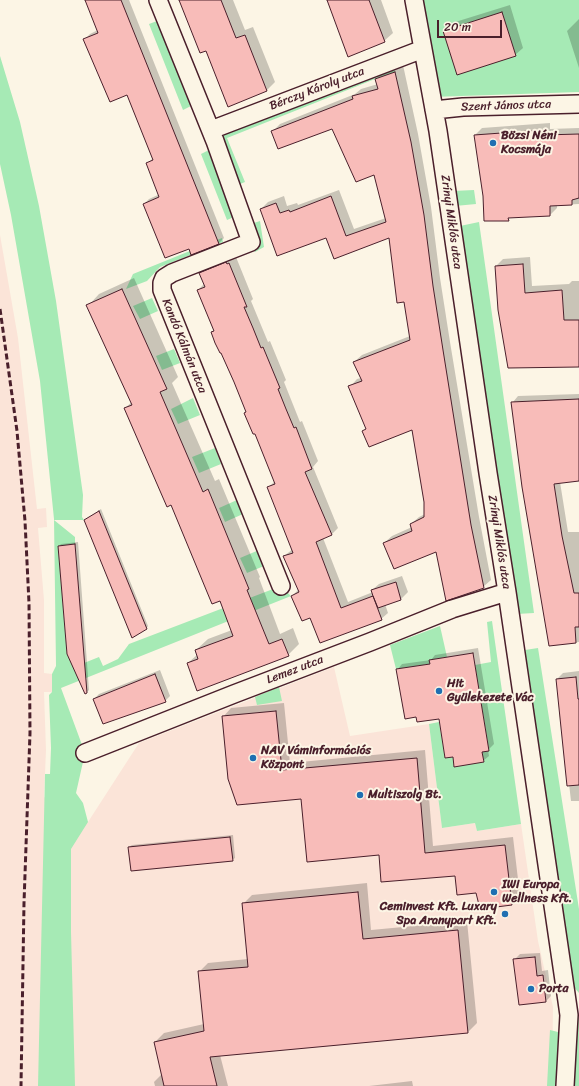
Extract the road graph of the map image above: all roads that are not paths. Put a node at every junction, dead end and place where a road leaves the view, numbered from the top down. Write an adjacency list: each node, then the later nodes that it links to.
1 (158, 0): 6 (street, Kandó Kálmán utca)
2 (414, 0): 3 (street, Zrínyi Miklós utca)
3 (423, 50): 5 (street, Zrínyi Miklós utca); 6 (street, Bérczy Károly utca)
4 (579, 104): 5 (street, Szent János utca)
5 (434, 110): 8 (street, Zrínyi Miklós utca)
6 (211, 130): 7 (street, Kandó Kálmán utca)
7 (281, 586)
8 (507, 592): 9 (street, Lemez utca); 10 (street, Zrínyi Miklós utca)
9 (85, 753)
10 (574, 1015): 11 (street, Zrínyi Miklós utca)
11 (566, 1086)

